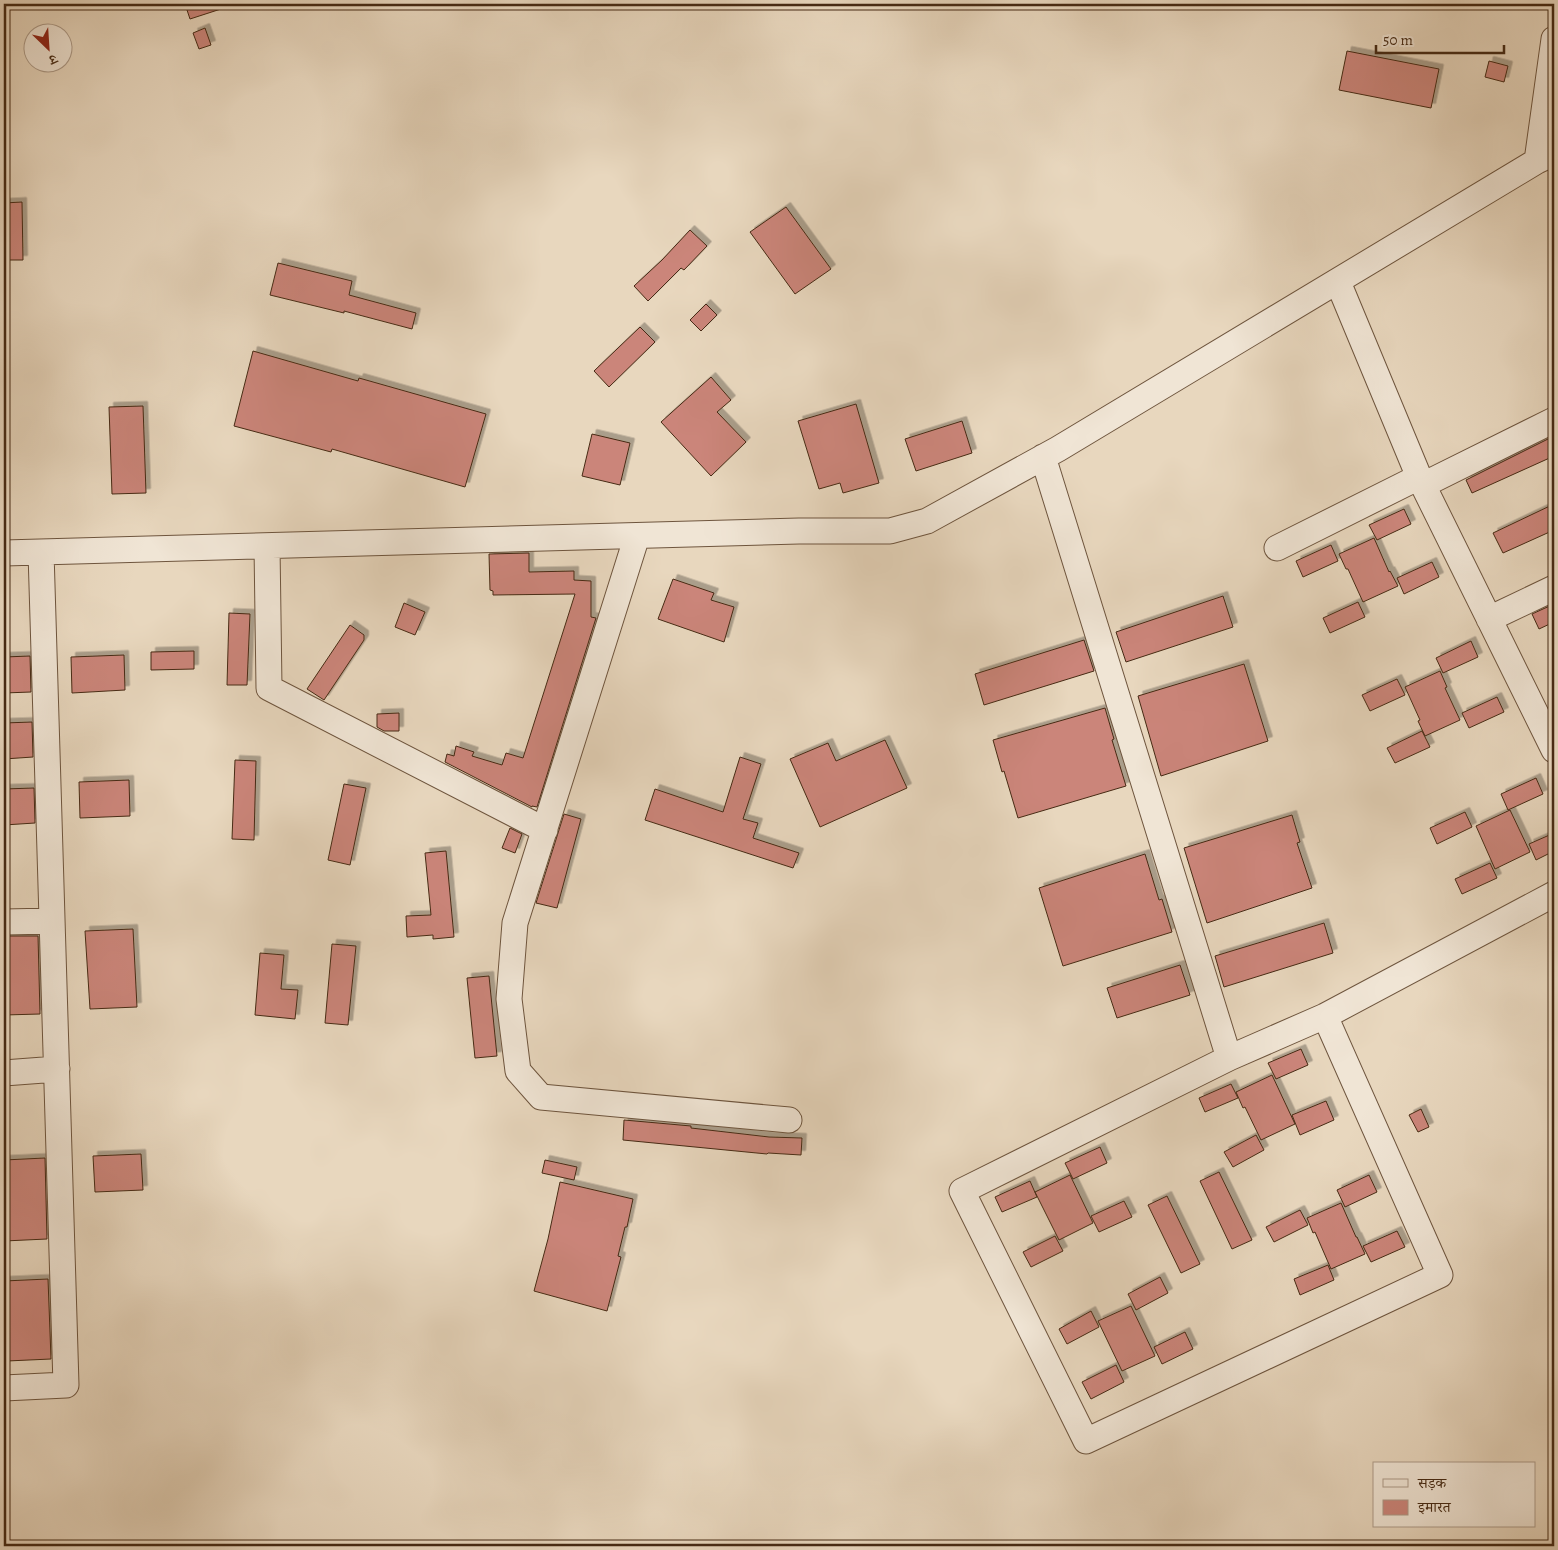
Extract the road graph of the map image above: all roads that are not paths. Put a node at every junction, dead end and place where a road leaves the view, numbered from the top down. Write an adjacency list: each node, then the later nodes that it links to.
1 (1554, 39): 2 (street)
2 (1545, 157): 3 (street)
3 (1338, 282): 5 (street); 6 (street)
4 (1554, 420): 6 (street)
5 (1043, 457): 7 (street); 20 (street)
6 (1421, 481): 9 (street); 13 (street)
7 (637, 536): 8 (street); 15 (street)
8 (267, 546): 10 (street); 15 (street)
9 (1277, 548)
10 (41, 552): 11 (street); 17 (street)
11 (4, 553)
12 (1554, 588): 13 (street)
13 (1489, 619): 14 (street)
14 (1554, 750)
15 (545, 830): 23 (street)
16 (1554, 894): 19 (street)
17 (52, 921): 18 (street); 21 (street)
18 (4, 922)
19 (1325, 1016): 20 (street); 20 (street)
20 (1229, 1058)
21 (57, 1069): 22 (street); 24 (street)
22 (4, 1073)
23 (789, 1120)
24 (4, 1388)

